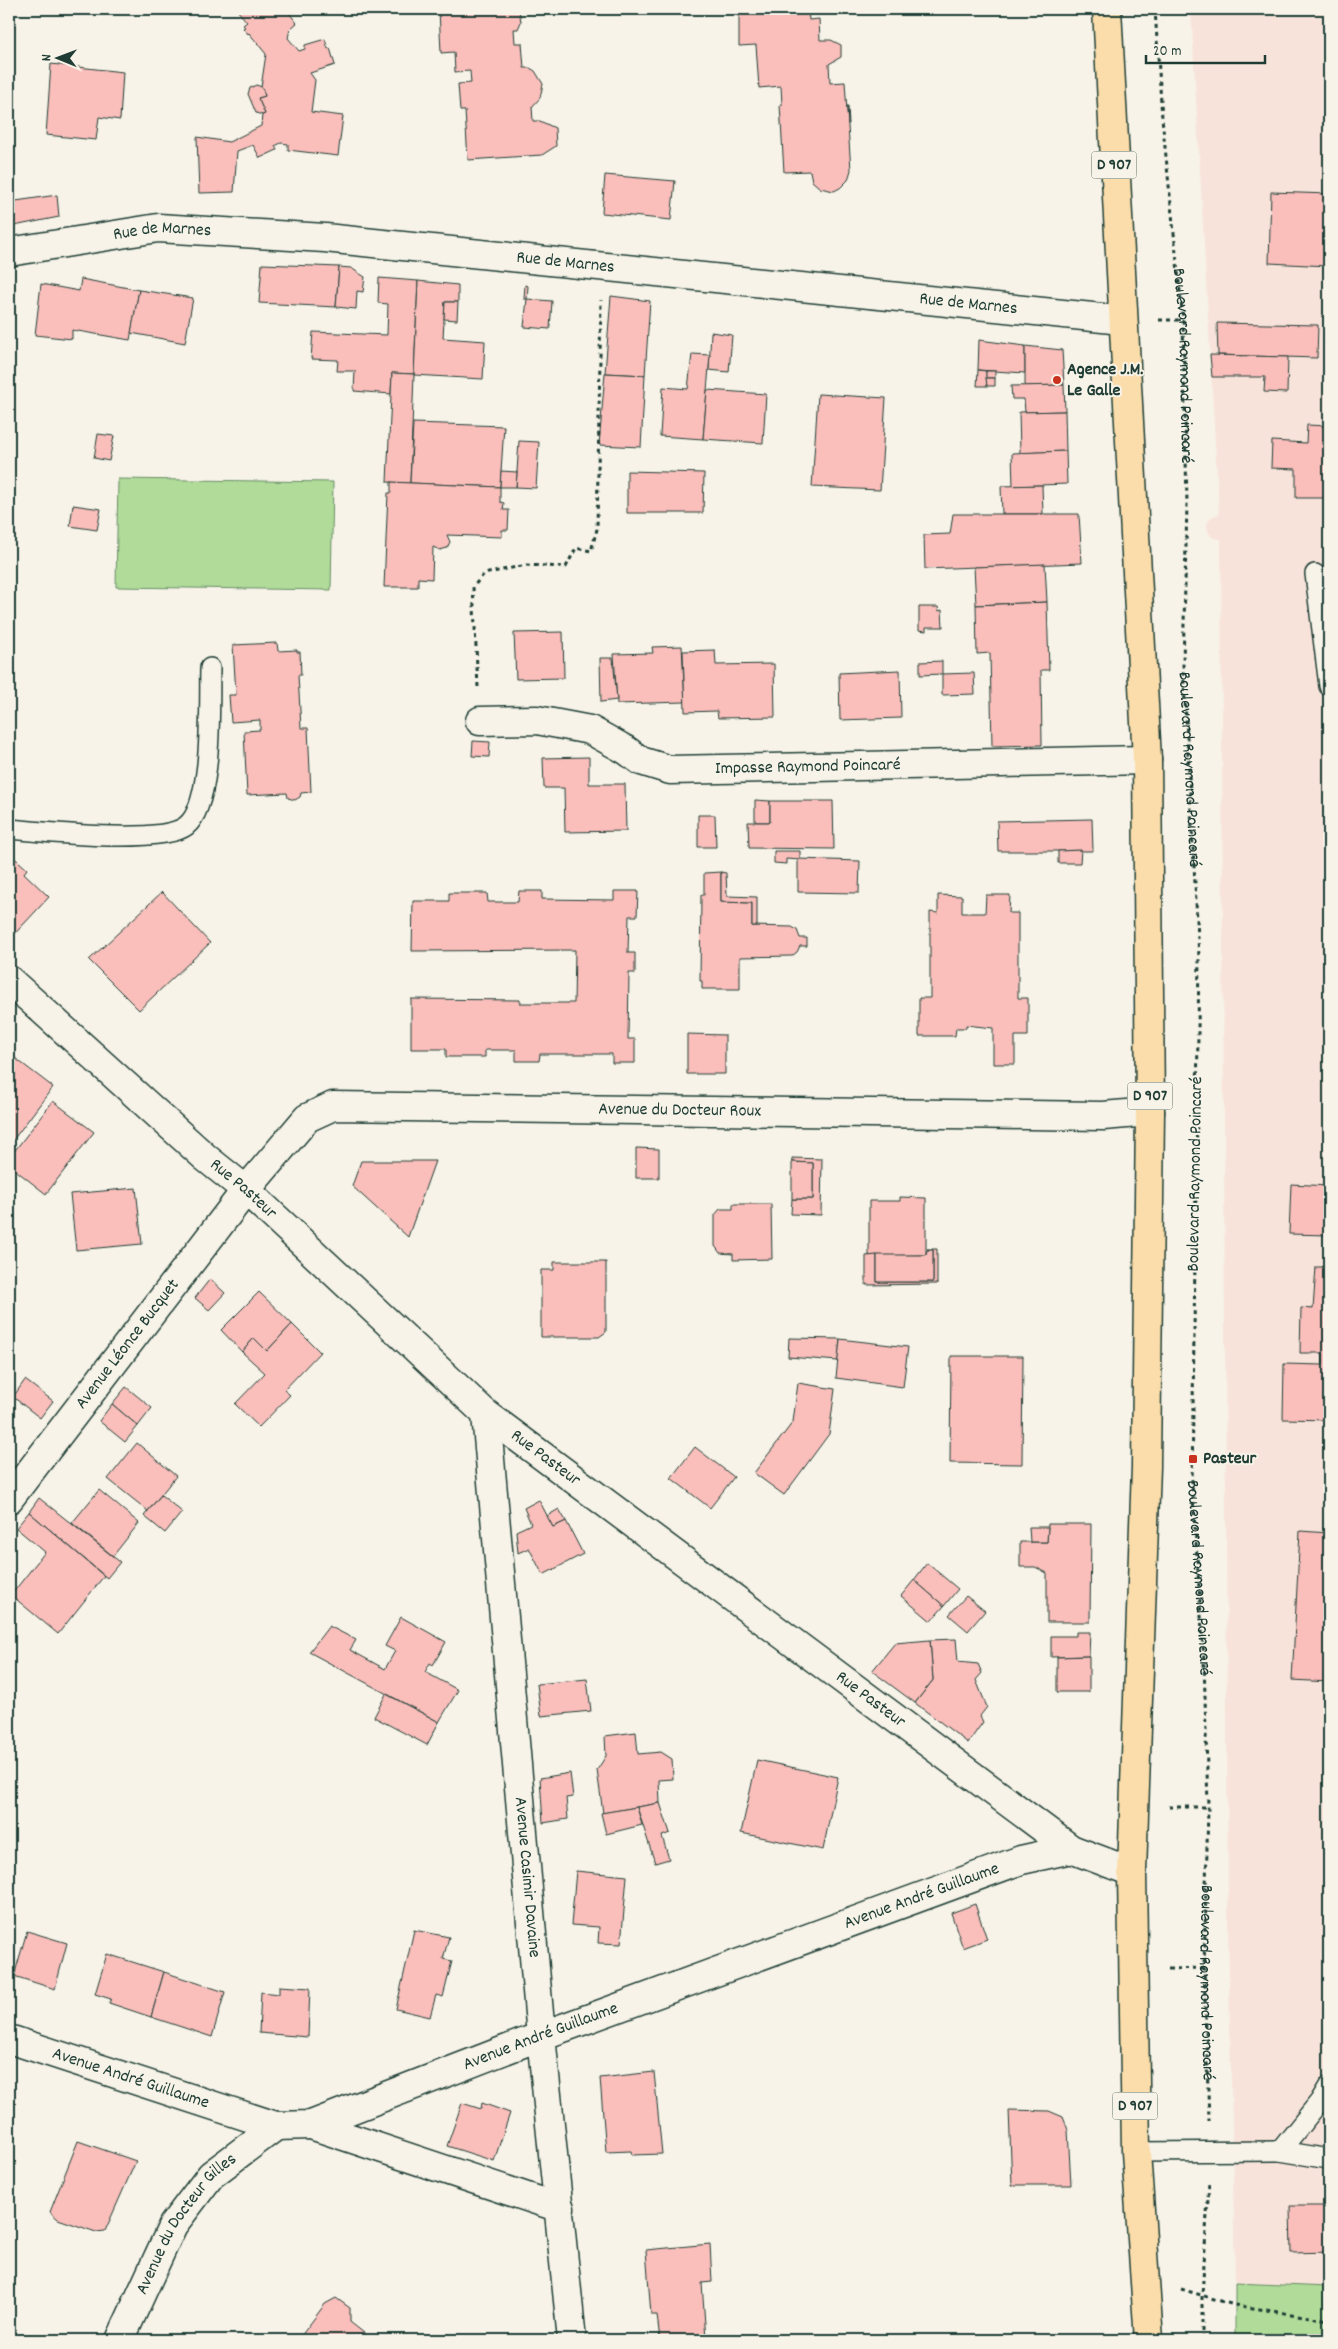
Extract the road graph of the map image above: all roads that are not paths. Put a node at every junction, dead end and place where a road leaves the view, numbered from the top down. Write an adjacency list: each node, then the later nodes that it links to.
1 (1107, 9): 3 (main road, D 907)
2 (9, 252): 3 (street, Rue de Marnes)
3 (1122, 320): 8 (main road, D 907)
4 (1315, 574): 6 (lane)
5 (210, 668): 9 (lane)
6 (1329, 686)
7 (480, 721): 8 (street, Impasse Raymond Poincaré)
8 (1147, 760): 11 (main road, D 907)
9 (9, 829)
10 (9, 980): 12 (street, Rue Pasteur)
11 (1150, 1112): 12 (street, Avenue du Docteur Roux); 16 (main road, D 907)
12 (246, 1190): 13 (street, Rue Pasteur); 14 (street, Avenue Léonce Bucquet)
13 (486, 1414): 15 (street, Rue Pasteur); 17 (street, Avenue Casimir Davaine)
14 (9, 1499)
15 (1071, 1850): 16 (street, Rue Pasteur); 17 (street, Avenue André Guillaume)
16 (1132, 1872): 23 (main road, D 907)
17 (541, 2036): 20 (street, Avenue André Guillaume); 25 (street, Avenue Casimir Davaine)
18 (9, 2039): 21 (street, Avenue André Guillaume)
19 (1329, 2086): 22 (lane)
20 (312, 2125): 21 (street, Avenue André Guillaume); 25 (street)
21 (276, 2126): 26 (street, Avenue du Docteur Gilles)
22 (1280, 2151): 23 (lane); 24 (lane)
23 (1136, 2152): 28 (main road, D 907)
24 (1329, 2159)
25 (560, 2208): 27 (street, Avenue Casimir Davaine)
26 (120, 2340)
27 (572, 2340)
28 (1149, 2340)

